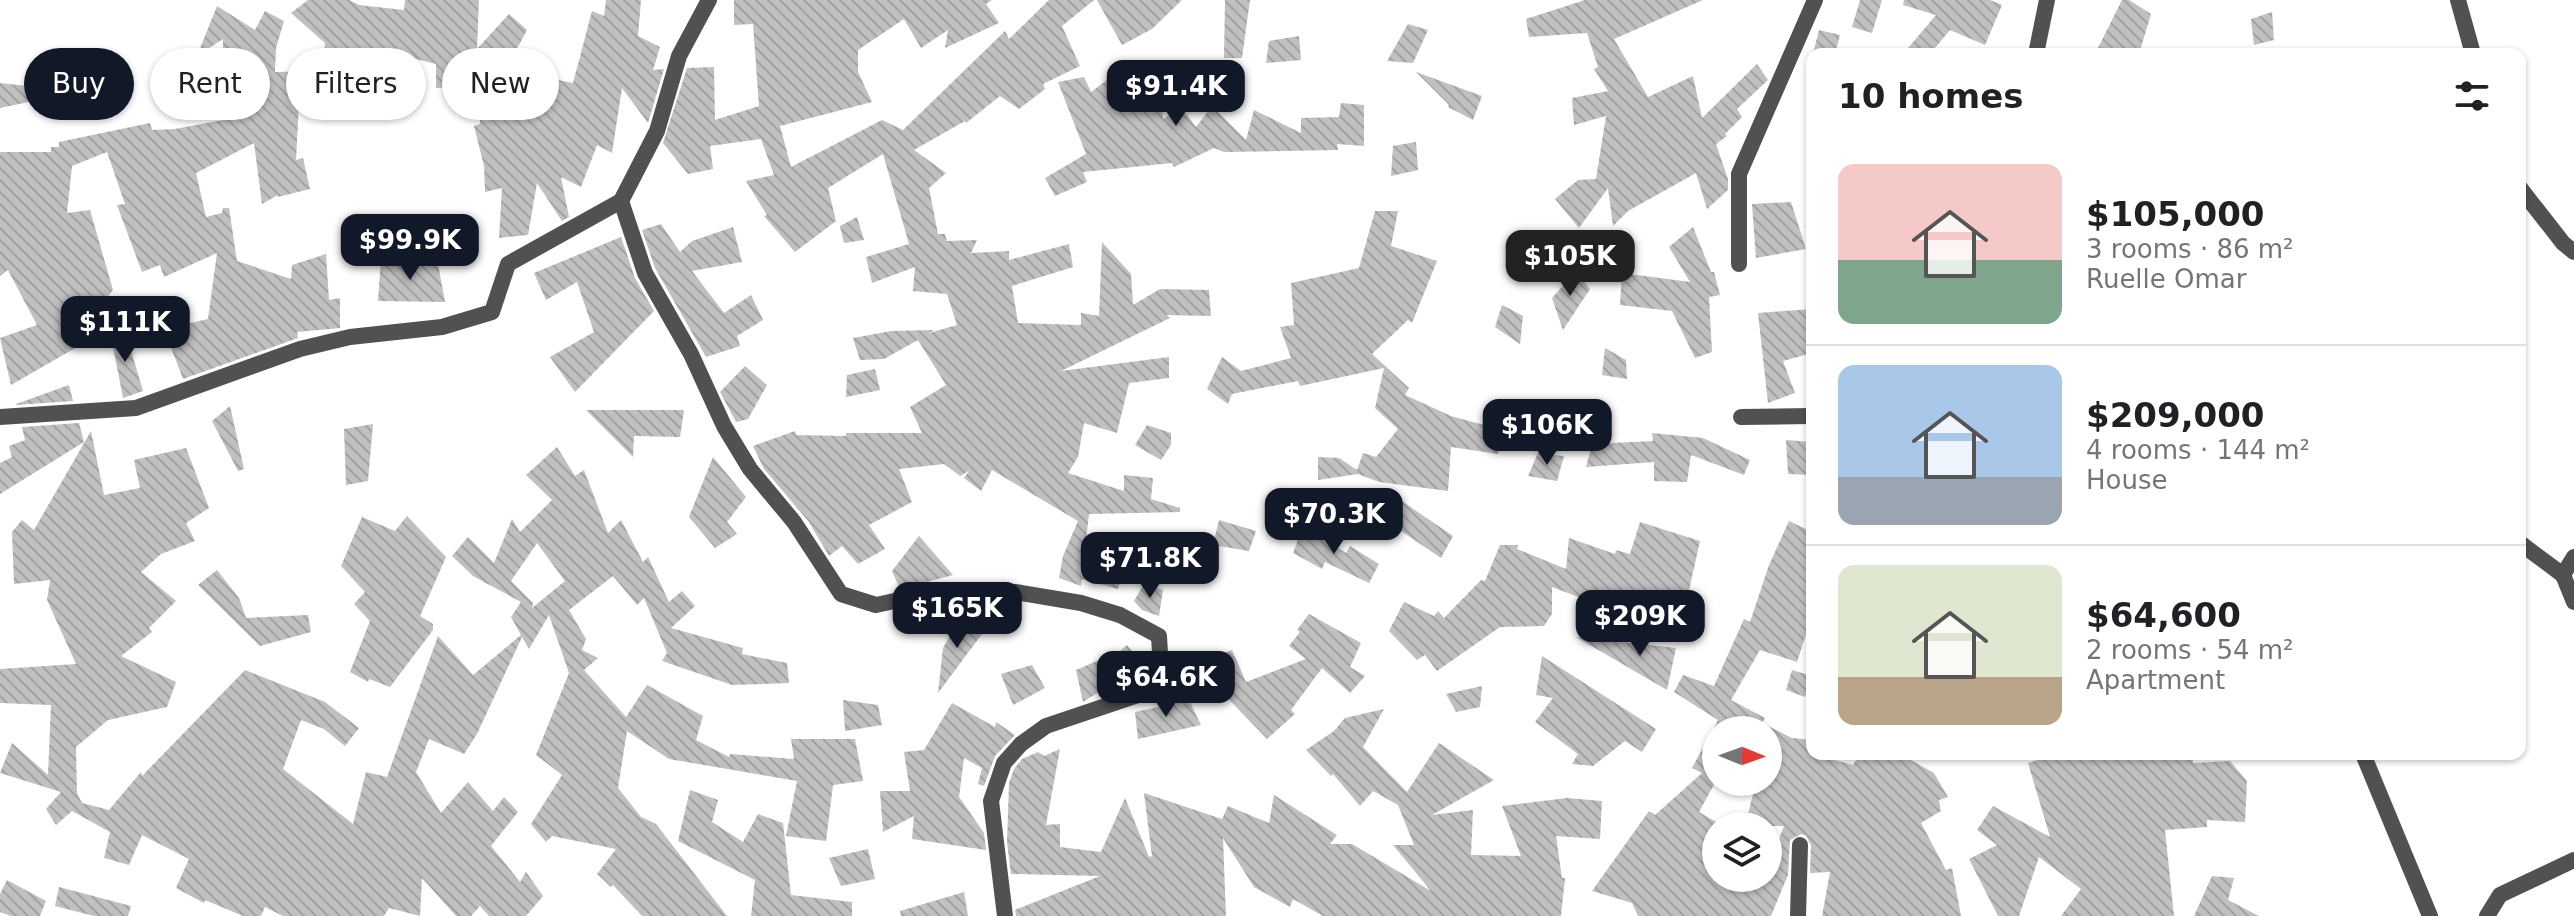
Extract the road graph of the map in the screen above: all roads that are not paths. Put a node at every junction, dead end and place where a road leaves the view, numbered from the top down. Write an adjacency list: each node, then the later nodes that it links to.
1 (709, 0): 8 (street)
2 (1815, 0): 10 (street)
3 (2047, 0): 5 (street)
4 (2458, 0): 6 (street)
5 (2037, 48)
6 (2471, 48)
7 (2526, 196): 9 (street)
8 (621, 201): 12 (street); 21 (street)
9 (2574, 252)
10 (1739, 264)
11 (1806, 416): 13 (street)
12 (0, 417)
13 (1741, 417)
14 (2526, 547): 16 (street)
15 (2574, 557): 16 (street)
16 (2563, 575): 17 (street)
17 (2574, 602)
18 (2365, 760): 23 (street)
19 (1800, 845): 22 (street)
20 (2574, 860): 24 (street)
21 (1005, 916)
22 (1798, 916)
23 (2430, 916)
24 (2487, 916)

